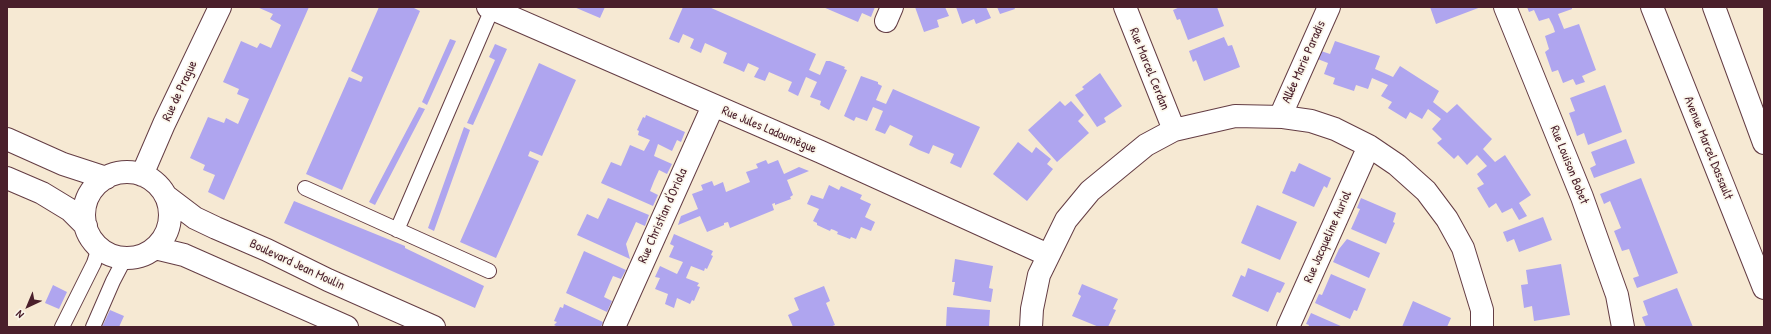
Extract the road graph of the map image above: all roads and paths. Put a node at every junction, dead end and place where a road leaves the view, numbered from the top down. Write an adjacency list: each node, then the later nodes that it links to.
1 (220, 7): 14 (street, Rue de Prague)
2 (1125, 7): 10 (street, Rue Marcel Cerdan)
3 (1329, 7): 9 (street, Allée Marie Paradis)
4 (1505, 7): 35 (street, Rue Louison Bobet)
5 (1652, 7): 26 (street, Avenue Marcel Dassault)
6 (1714, 7): 12 (street)
7 (490, 8): 8 (street, Rue Jules Ladoumègue); 20 (lane)
8 (713, 106): 23 (street, Rue Jules Ladoumègue); 31 (street, Rue Christian d'Oriola)
9 (1283, 117): 10 (street); 13 (street)
10 (1174, 130): 23 (street)
11 (7, 139): 16 (street)
12 (1764, 143)
13 (1369, 146): 33 (street, Rue Jacqueline Auriol); 34 (street)
14 (142, 175): 16 (street); 18 (street)
15 (7, 178): 19 (street)
16 (106, 178): 19 (street)
17 (305, 188): 20 (lane)
18 (166, 196): 22 (street); 30 (street, Boulevard Jean Moulin)
19 (86, 226): 21 (street)
20 (397, 230): 25 (lane)
21 (99, 247): 24 (street); 27 (lane)
22 (155, 248): 24 (street); 29 (street)
23 (1048, 255): 32 (street)
24 (125, 258): 28 (lane)
25 (489, 271)
26 (1764, 288)
27 (62, 327)
28 (93, 327)
29 (347, 327)
30 (434, 327)
31 (614, 327)
32 (1031, 327)
33 (1288, 327)
34 (1482, 327)
35 (1623, 327)

